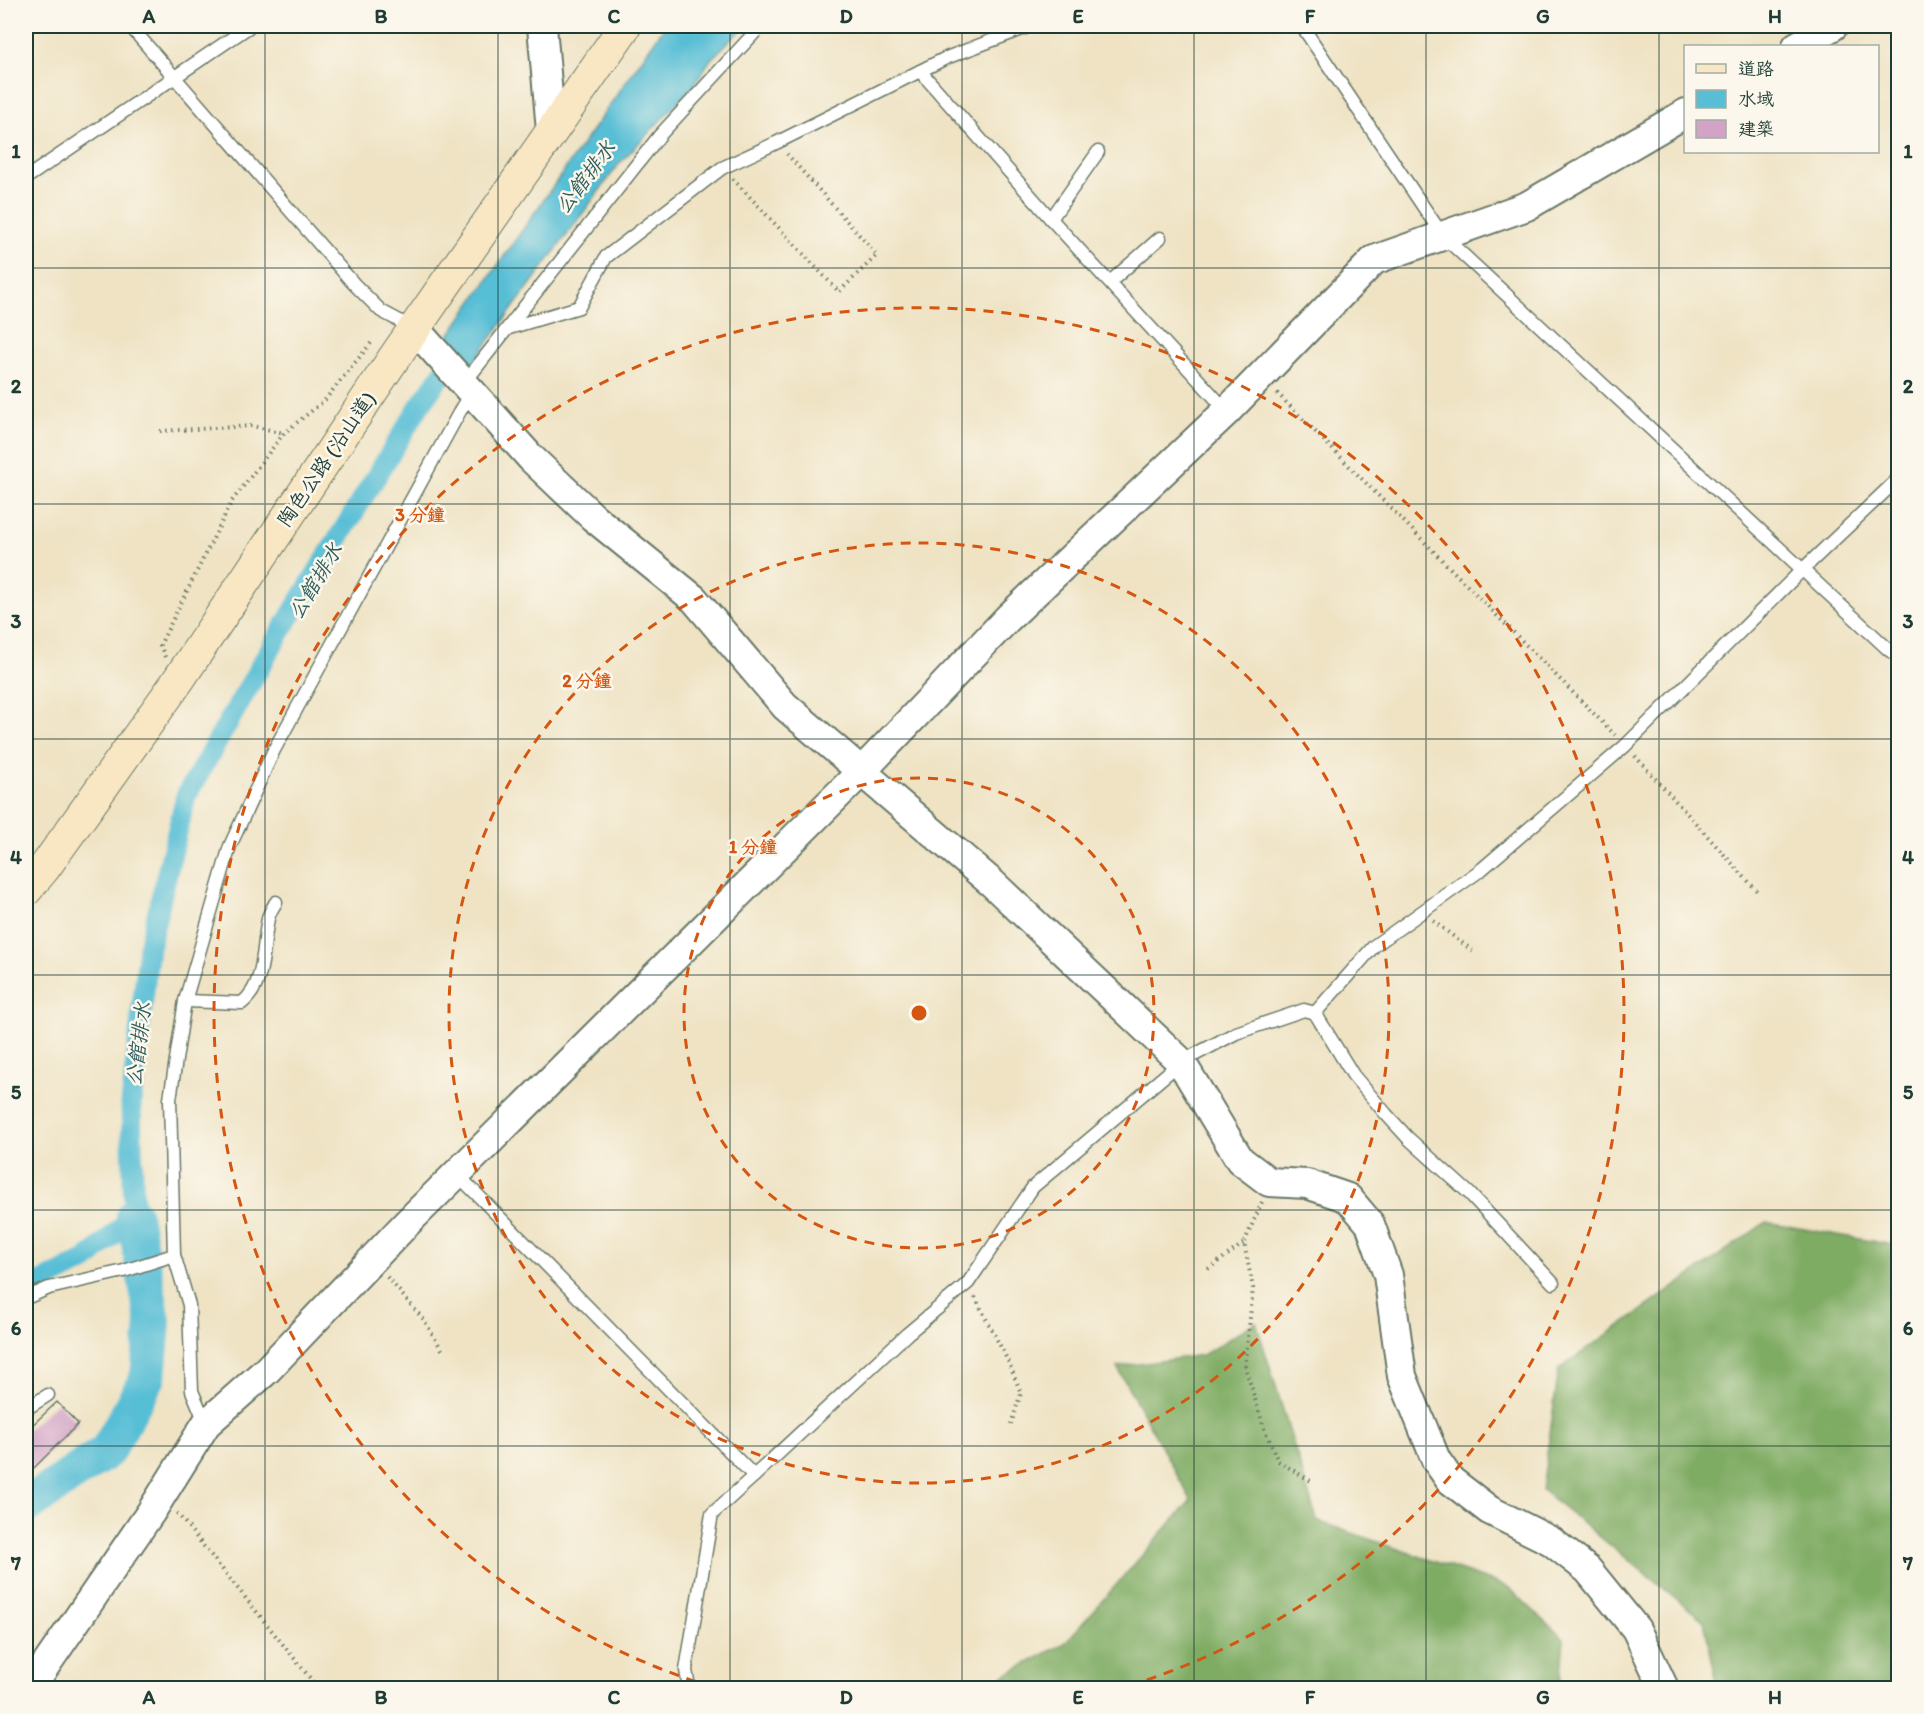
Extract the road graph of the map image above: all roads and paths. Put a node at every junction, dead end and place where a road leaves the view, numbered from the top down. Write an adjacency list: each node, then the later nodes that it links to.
1 (130, 26): 11 (lane)
2 (250, 26): 11 (lane)
3 (542, 26): 13 (street)
4 (625, 26): 13 (main road, 陶色公路 (沿山道))
5 (764, 26): 22 (lane)
6 (1030, 26): 10 (lane)
7 (1302, 26): 19 (lane)
8 (1833, 26): 9 (street)
9 (1799, 45)
10 (920, 71): 14 (lane); 18 (lane)
11 (174, 76): 17 (lane); 23 (lane)
12 (1684, 113): 19 (street)
13 (551, 131): 23 (main road, 陶色公路 (沿山道))
14 (776, 143): 16 (lane); 16 (path)
15 (1098, 152): 18 (lane)
16 (722, 168): 22 (lane)
17 (26, 178)
18 (1051, 219): 21 (lane)
19 (1443, 236): 25 (street); 31 (lane)
20 (1160, 238): 21 (lane)
21 (1110, 282): 27 (lane)
22 (508, 328): 26 (lane)
23 (424, 339): 26 (street); 33 (main road, 陶色公路 (沿山道))
24 (372, 342): 29 (path)
25 (1260, 376): 27 (street); 34 (path)
26 (471, 391): 35 (street); 41 (lane)
27 (1227, 411): 35 (street)
28 (160, 431): 29 (path)
29 (284, 433): 33 (path)
30 (1899, 479): 31 (lane)
31 (1801, 570): 32 (lane); 34 (lane)
32 (1899, 655)
33 (177, 682): 36 (main road, 陶色公路 (沿山道))
34 (1625, 746): 37 (path); 39 (lane)
35 (862, 771): 43 (street); 44 (street)
36 (26, 891)
37 (1757, 891)
38 (276, 902): 41 (lane)
39 (1421, 913): 40 (path); 42 (lane)
40 (1473, 951)
41 (185, 1001): 47 (lane)
42 (1315, 1013): 43 (lane); 51 (lane)
43 (1181, 1062): 45 (street); 50 (lane)
44 (456, 1173): 48 (street); 58 (lane)
45 (1269, 1182): 46 (path); 64 (street)
46 (1244, 1243): 49 (path); 59 (path)
47 (174, 1255): 52 (lane); 56 (lane)
48 (371, 1259): 53 (path); 56 (street)
49 (1208, 1269)
50 (968, 1283): 57 (path); 58 (lane)
51 (1553, 1283)
52 (26, 1298)
53 (444, 1353)
54 (48, 1395): 55 (lane)
55 (26, 1409)
56 (206, 1424): 60 (street)
57 (1011, 1425)
58 (754, 1476): 63 (lane)
59 (1314, 1483)
60 (162, 1493): 61 (street); 62 (path)
61 (30, 1689)
62 (318, 1689)
63 (689, 1689)
64 (1664, 1689)

